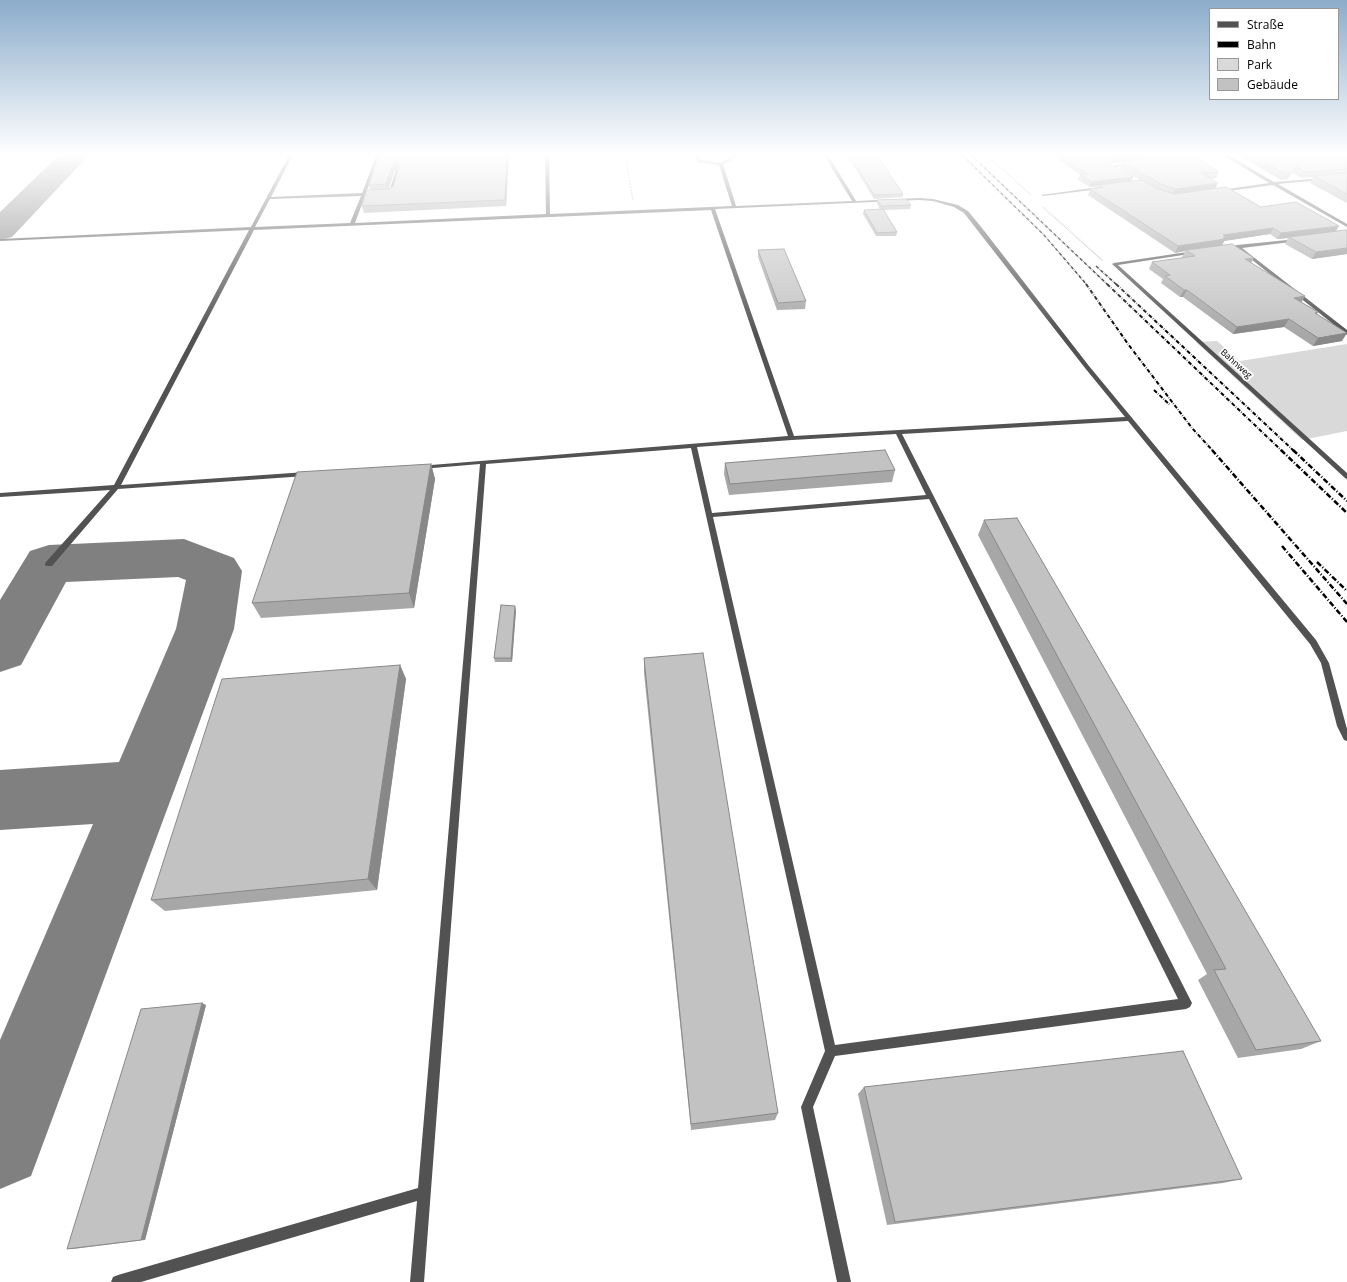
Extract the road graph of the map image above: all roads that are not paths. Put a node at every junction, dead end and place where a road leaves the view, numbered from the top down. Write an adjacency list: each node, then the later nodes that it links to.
1 (258, 215): 10 (street)
2 (356, 215): 8 (street)
3 (574, 215): 7 (street)
4 (715, 215): 19 (street)
5 (968, 215): 17 (street)
6 (1328, 215): 9 (street)
7 (548, 216): 8 (street)
8 (352, 224): 10 (street)
9 (1347, 226)
10 (251, 228): 12 (street); 25 (street)
11 (1300, 239): 13 (street)
12 (0, 240)
13 (1237, 246): 14 (street); 16 (street)
14 (1222, 248)
15 (1200, 251): 24 (street, Bahnweg)
16 (1347, 333)
17 (1129, 419): 18 (street); 30 (street)
18 (898, 432): 19 (street); 27 (street)
19 (792, 438): 20 (street)
20 (694, 447): 21 (street); 28 (street)
21 (483, 462): 22 (street); 32 (street)
22 (412, 467)
23 (317, 474): 25 (street)
24 (1347, 477)
25 (116, 487): 26 (street); 29 (street)
26 (0, 495)
27 (931, 497): 28 (street); 31 (street)
28 (710, 515): 31 (street)
29 (49, 564)
30 (1347, 738)
31 (831, 1051): 35 (street)
32 (424, 1193): 33 (street); 34 (street)
33 (118, 1282)
34 (417, 1282)
35 (844, 1282)

